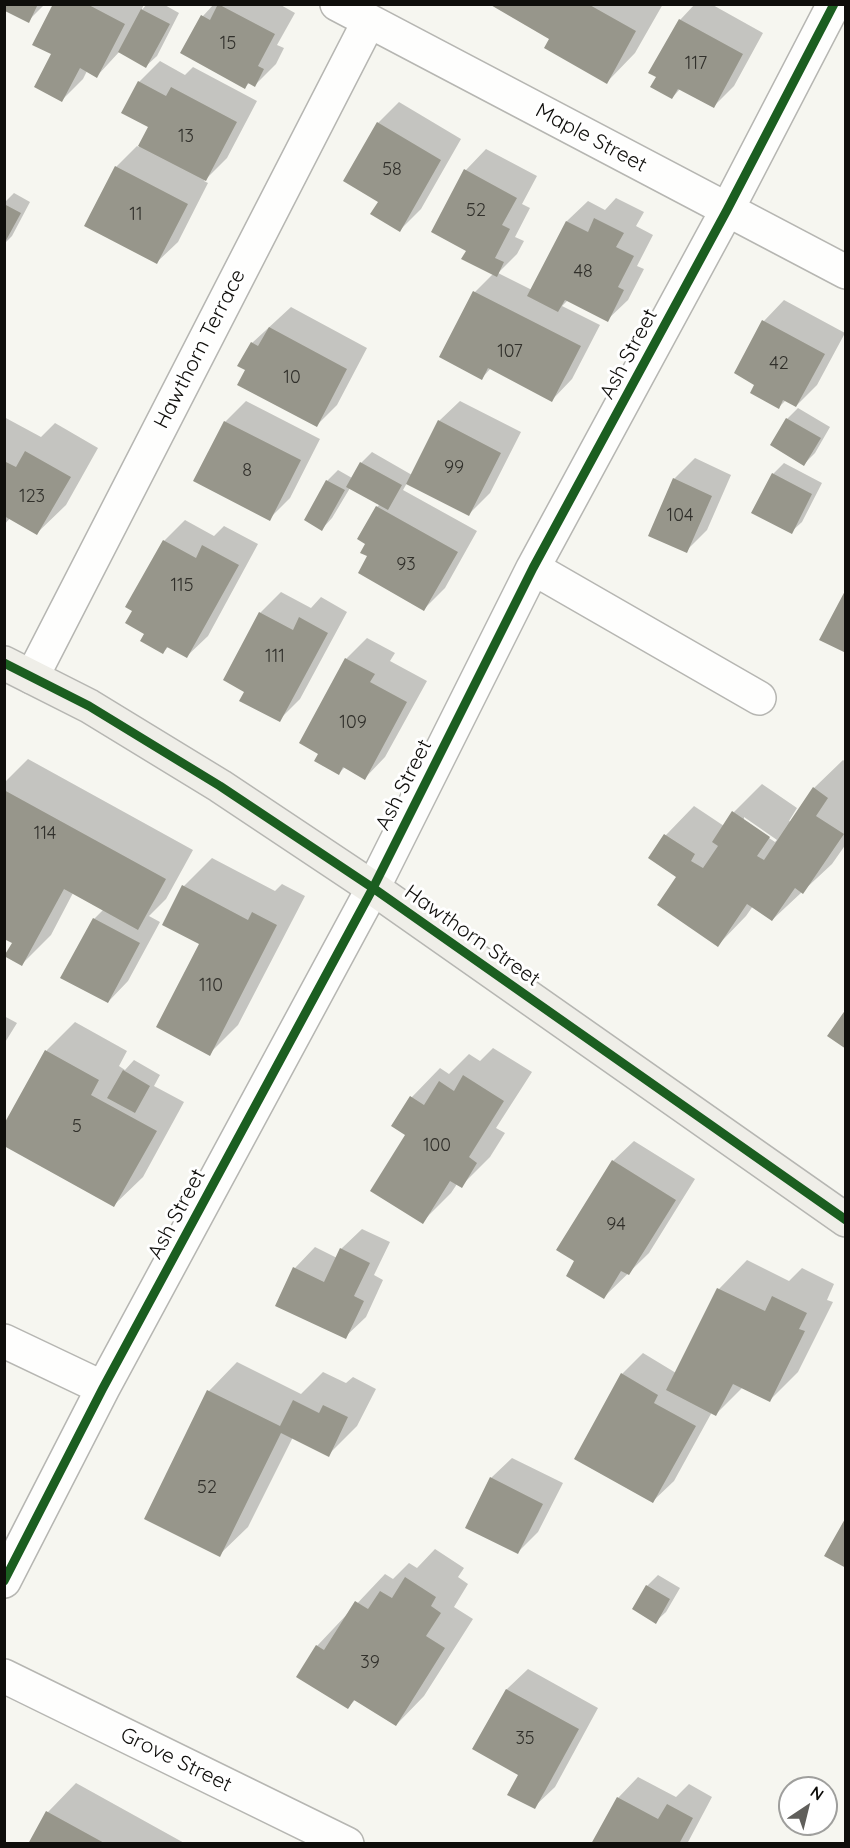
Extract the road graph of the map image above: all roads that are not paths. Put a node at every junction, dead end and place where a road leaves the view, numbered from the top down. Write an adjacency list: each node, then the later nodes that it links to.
1 (337, 4): 3 (street, Maple Street)
2 (834, 4): 4 (street, Ash Street)
3 (369, 21): 4 (street, Maple Street); 7 (street, Hawthorn Terrace)
4 (727, 210): 5 (street, Maple Street); 6 (street, Ash Street)
5 (846, 272)
6 (533, 568): 8 (street); 9 (street, Ash Street)
7 (18, 670): 9 (main road, Hawthorn Street)
8 (759, 698)
9 (373, 888): 10 (main road, Hawthorn Street); 12 (street, Ash Street)
10 (846, 1220)
11 (4, 1341): 12 (street)
12 (103, 1388): 13 (street, Ash Street)
13 (4, 1581)
14 (4, 1677): 15 (street, Grove Street)
15 (347, 1844)

